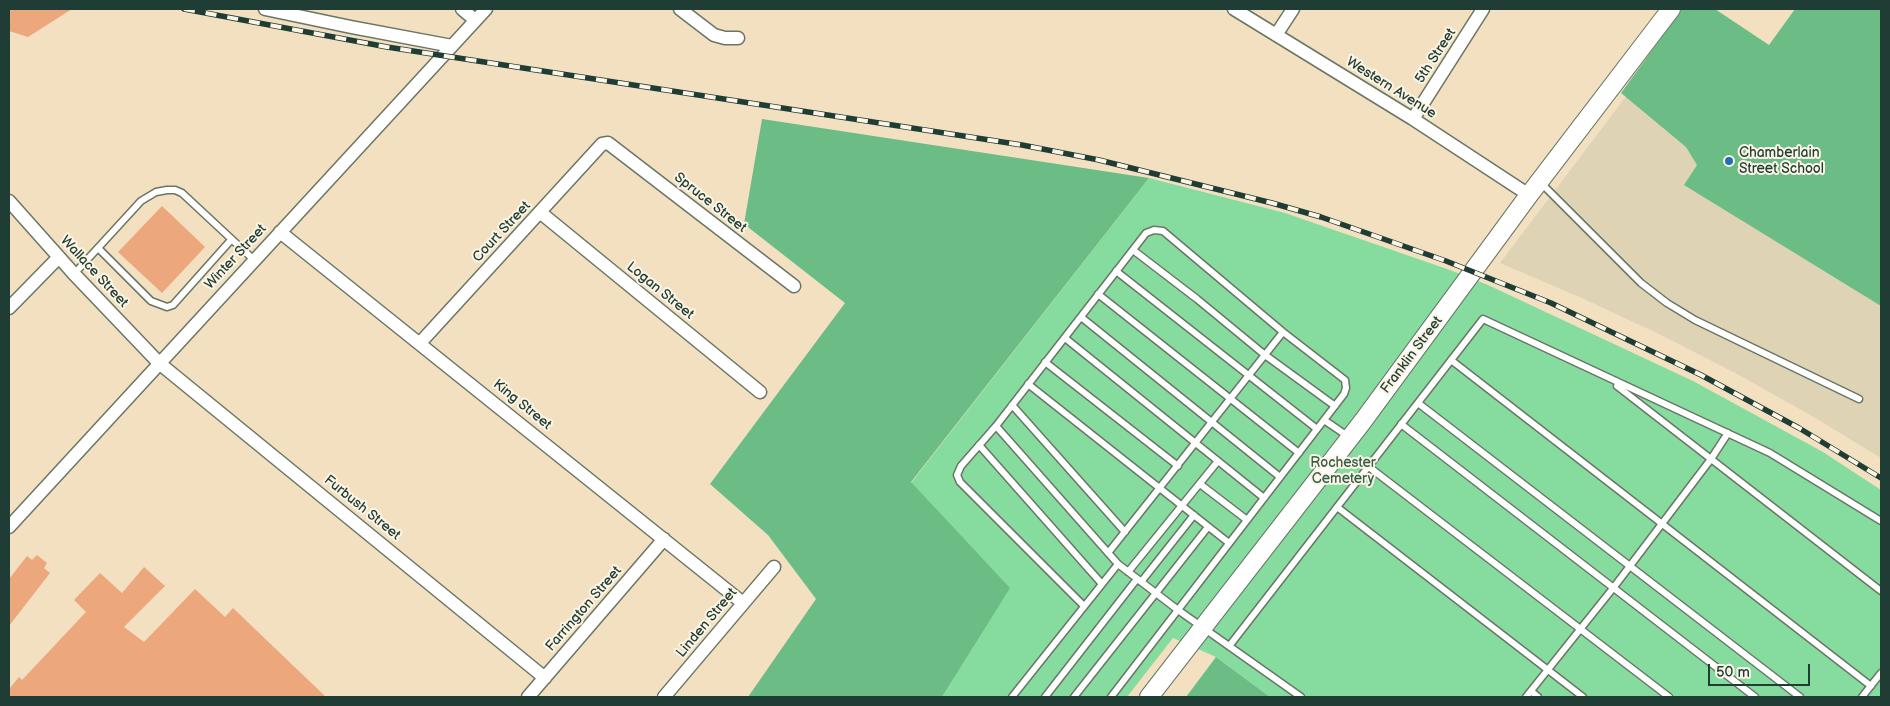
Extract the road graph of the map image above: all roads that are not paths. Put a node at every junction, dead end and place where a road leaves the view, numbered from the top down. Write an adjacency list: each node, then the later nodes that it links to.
1 (265, 9): 12 (street)
2 (462, 9): 9 (street)
3 (486, 9): 9 (street, Winter Street)
4 (680, 9): 11 (street)
5 (1234, 9): 10 (street, Western Avenue)
6 (1293, 9): 10 (street)
7 (1483, 9): 13 (street, 5th Street)
8 (1672, 9): 15 (street, Franklin Street)
9 (475, 20): 12 (street, Winter Street)
10 (1276, 35): 13 (street, Western Avenue)
11 (738, 38)
12 (452, 46): 18 (street, Winter Street)
13 (1413, 119): 15 (street, Western Avenue)
14 (608, 143): 17 (street, Court Street); 26 (street, Spruce Street)
15 (1535, 189): 42 (lane); 52 (street, Franklin Street)
16 (9, 201): 22 (street, Wallace Street)
17 (541, 213): 32 (street, Court Street); 40 (street, Logan Street)
18 (280, 232): 23 (street, Winter Street); 32 (street, King Street)
19 (232, 240): 20 (lane); 20 (lane); 23 (lane)
20 (98, 248): 25 (lane)
21 (1133, 250): 24 (lane); 30 (lane); 33 (lane)
22 (59, 257): 25 (street, Wallace Street); 28 (street)
23 (254, 260): 36 (street, Winter Street)
24 (1116, 271): 27 (lane); 37 (lane)
25 (74, 274): 36 (street, Wallace Street)
26 (794, 286)
27 (1098, 294): 29 (lane); 41 (lane)
28 (9, 308)
29 (1080, 317): 31 (lane); 47 (lane)
30 (1283, 332): 33 (lane); 45 (lane)
31 (1064, 338): 35 (lane); 53 (lane)
32 (420, 343): 73 (street, King Street)
33 (1265, 355): 37 (lane); 45 (lane)
34 (1451, 360): 38 (lane); 43 (lane); 69 (lane)
35 (1045, 362): 39 (lane); 58 (lane)
36 (159, 363): 70 (street, Winter Street); 93 (street, Furbush Street)
37 (1249, 375): 41 (lane); 50 (lane)
38 (1608, 379): 51 (lane); 56 (lane)
39 (1028, 384): 44 (lane); 62 (lane)
40 (760, 392)
41 (1231, 399): 47 (lane); 55 (lane)
42 (1860, 400)
43 (1418, 403): 48 (lane); 77 (lane)
44 (1012, 405): 49 (lane); 72 (lane)
45 (1335, 406): 46 (lane)
46 (1324, 420): 50 (lane); 52 (lane)
47 (1212, 422): 53 (lane); 60 (lane)
48 (1401, 424): 59 (lane); 82 (lane)
49 (996, 426): 54 (lane); 75 (lane)
50 (1317, 429): 55 (lane)
51 (1728, 433): 56 (lane); 68 (lane)
52 (1350, 438): 88 (street, Franklin Street)
53 (1196, 443): 57 (lane); 58 (lane)
54 (979, 445): 81 (lane); 86 (lane)
55 (1299, 452): 60 (lane)
56 (1712, 459): 69 (lane); 83 (lane)
57 (1218, 461): 61 (lane); 63 (lane)
58 (1178, 466): 62 (lane)
59 (1369, 467): 65 (lane); 89 (lane)
60 (1280, 476): 63 (lane)
61 (1200, 484): 64 (lane); 67 (lane)
62 (1160, 488): 64 (lane); 72 (lane)
63 (1264, 498): 67 (lane)
64 (1183, 506): 66 (lane); 79 (lane)
65 (1337, 507): 90 (lane); 91 (lane)
66 (1194, 515): 71 (lane); 80 (lane)
67 (1247, 520): 74 (lane)
68 (1881, 521)
69 (1662, 524): 77 (lane); 94 (lane)
70 (9, 527)
71 (1208, 527): 74 (lane); 84 (lane)
72 (1126, 532): 75 (lane)
73 (664, 540): 85 (street, King Street); 93 (street, Farrington Street)
74 (1229, 543): 87 (lane)
75 (1108, 553): 76 (lane)
76 (1118, 564): 79 (lane); 81 (lane)
77 (1629, 566): 82 (lane); 109 (lane)
78 (774, 567): 85 (street, Linden Street)
79 (1128, 572): 80 (lane)
80 (1139, 580): 84 (lane); 99 (lane)
81 (1102, 584): 86 (lane)
82 (1614, 587): 89 (lane); 108 (lane)
83 (1881, 591)
84 (1156, 593): 87 (lane); 100 (lane)
85 (744, 603): 97 (street, Linden Street)
86 (1084, 606): 98 (lane)
87 (1178, 610): 88 (lane); 101 (lane)
88 (1203, 627): 90 (lane); 102 (street, Franklin Street)
89 (1580, 629): 91 (lane); 107 (lane)
90 (1230, 645): 103 (lane)
91 (1548, 670): 95 (lane); 106 (lane)
92 (1881, 673): 94 (lane)
93 (545, 678): 96 (street, Farrington Street)
94 (1871, 686): 110 (lane)
95 (1531, 691): 104 (lane); 105 (lane)
96 (528, 697)
97 (664, 697)
98 (1012, 697)
99 (1045, 697)
100 (1074, 697)
101 (1111, 697)
102 (1148, 697)
103 (1301, 697)
104 (1526, 697)
105 (1538, 697)
106 (1583, 697)
107 (1669, 697)
108 (1755, 697)
109 (1800, 697)
110 (1862, 697)

